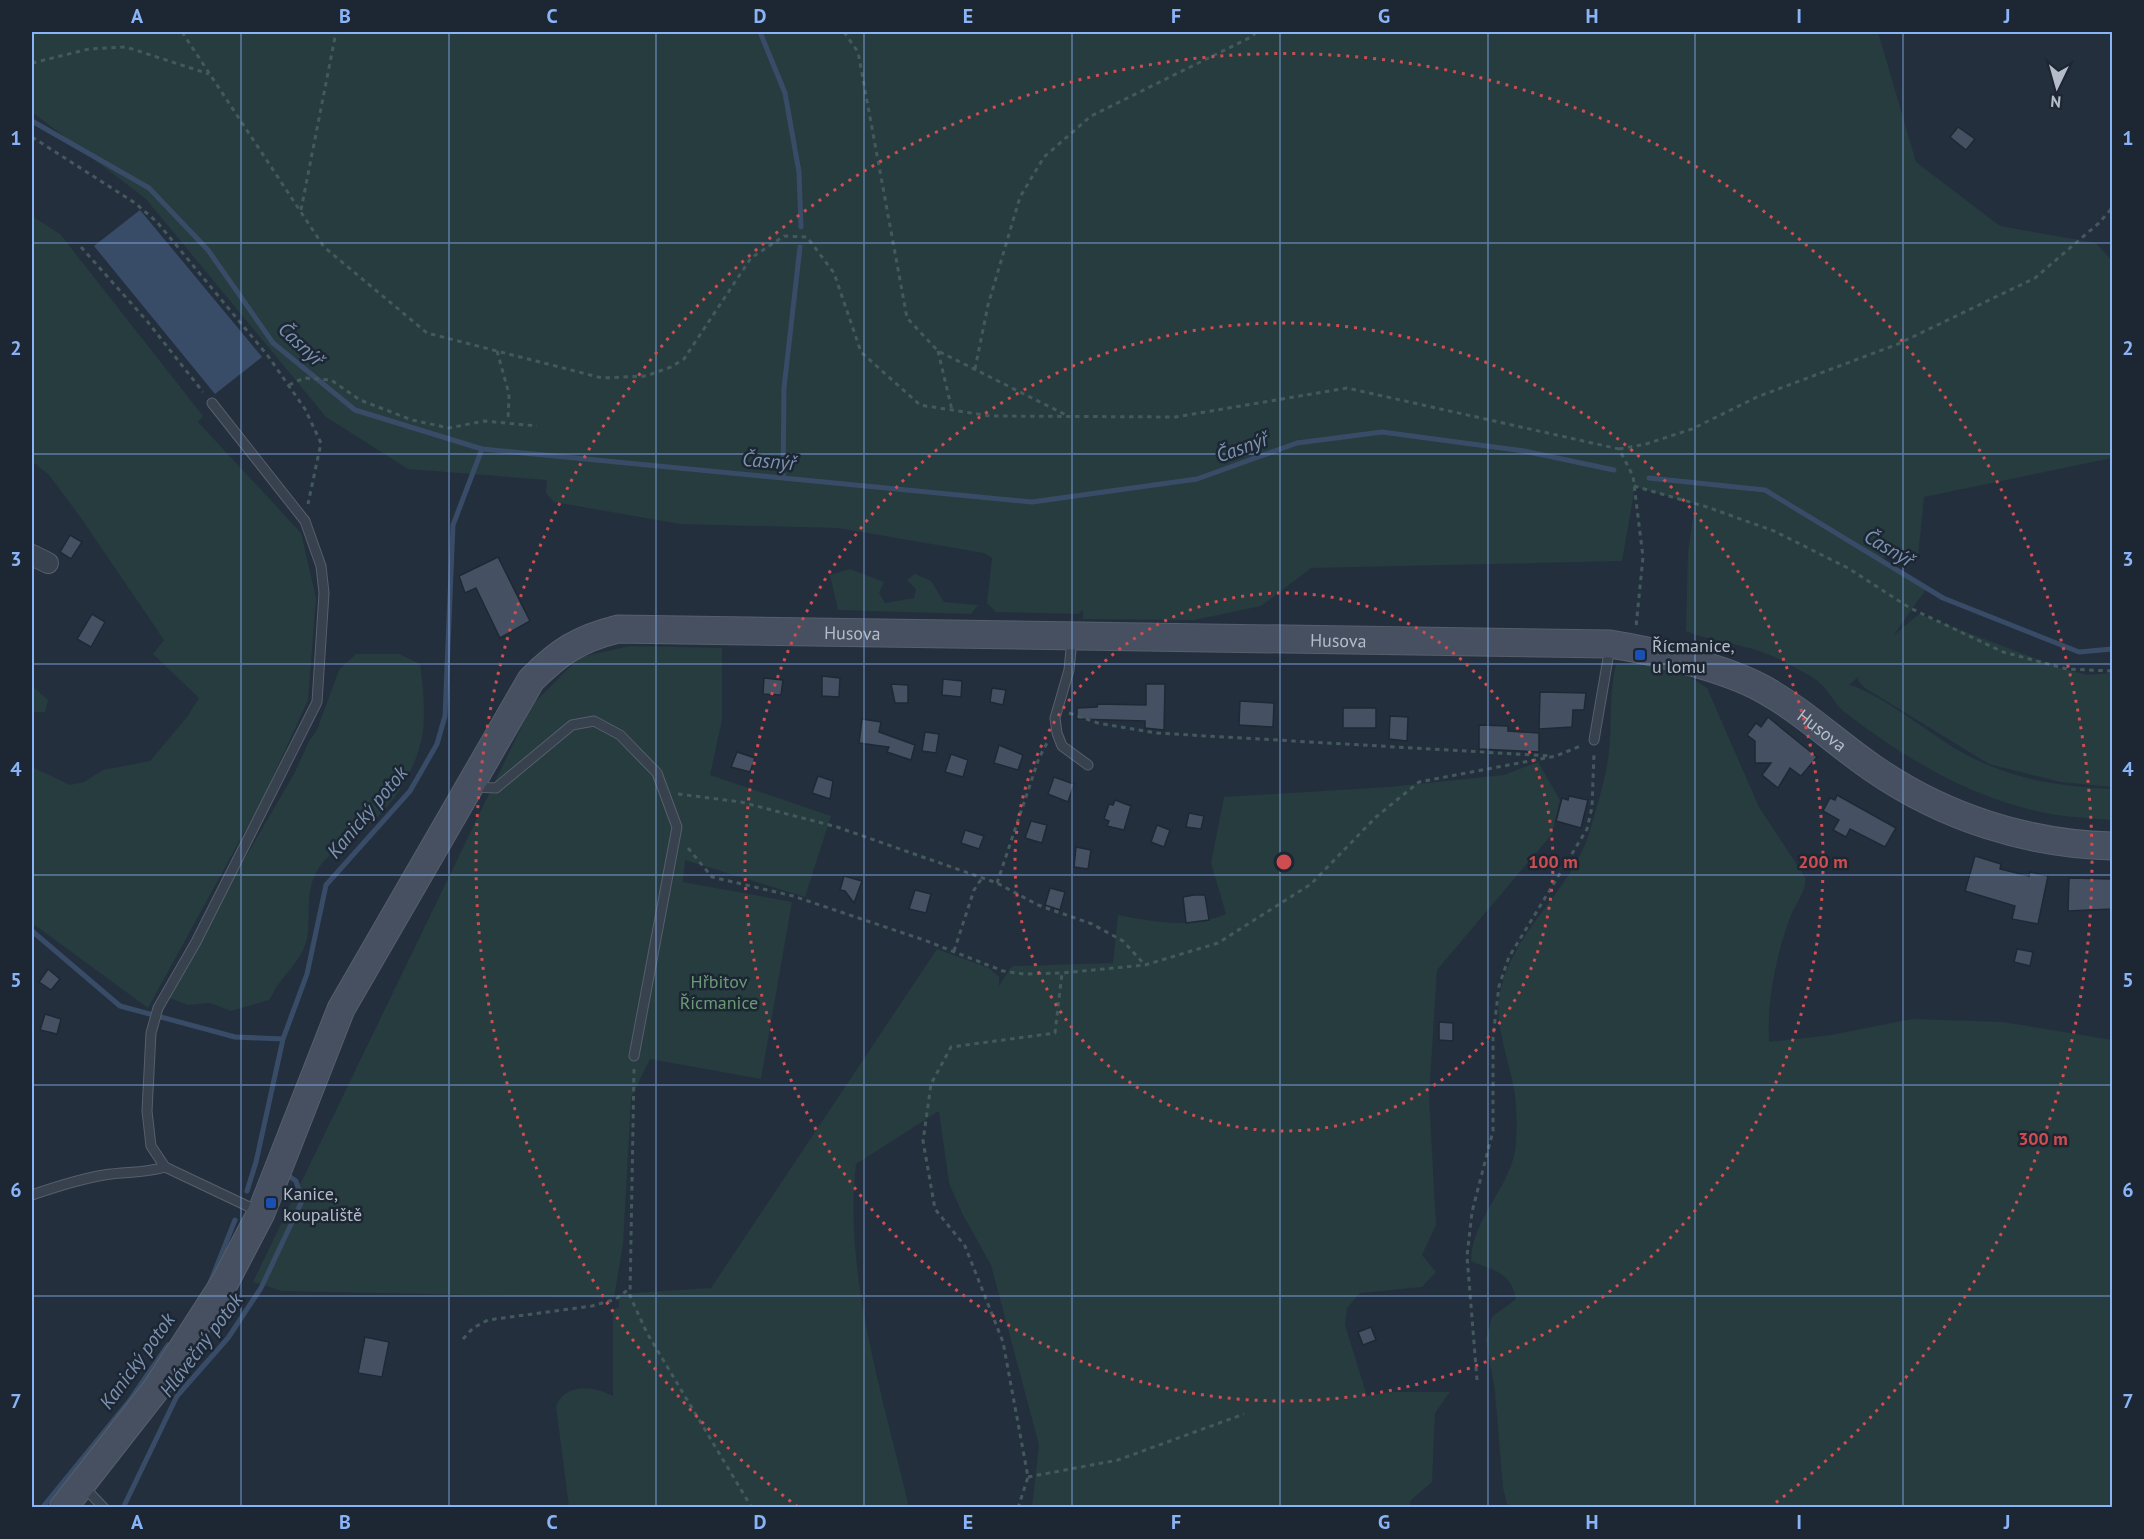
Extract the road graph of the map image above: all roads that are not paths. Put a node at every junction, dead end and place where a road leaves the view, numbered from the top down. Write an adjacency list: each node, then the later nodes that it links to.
1 (212, 404): 9 (lane)
2 (1072, 636): 3 (main road, Husova); 5 (lane); 6 (main road, Husova)
3 (1622, 646): 4 (lane); 7 (main road, Husova)
4 (1594, 740)
5 (1088, 765)
6 (469, 787): 8 (lane); 11 (main road, Husova)
7 (2112, 846)
8 (634, 1056)
9 (165, 1167): 10 (lane); 11 (lane)
10 (32, 1195)
11 (261, 1213): 12 (main road, Husova)
12 (81, 1484): 13 (main road, Husova); 14 (lane)
13 (63, 1508)
14 (104, 1508)

